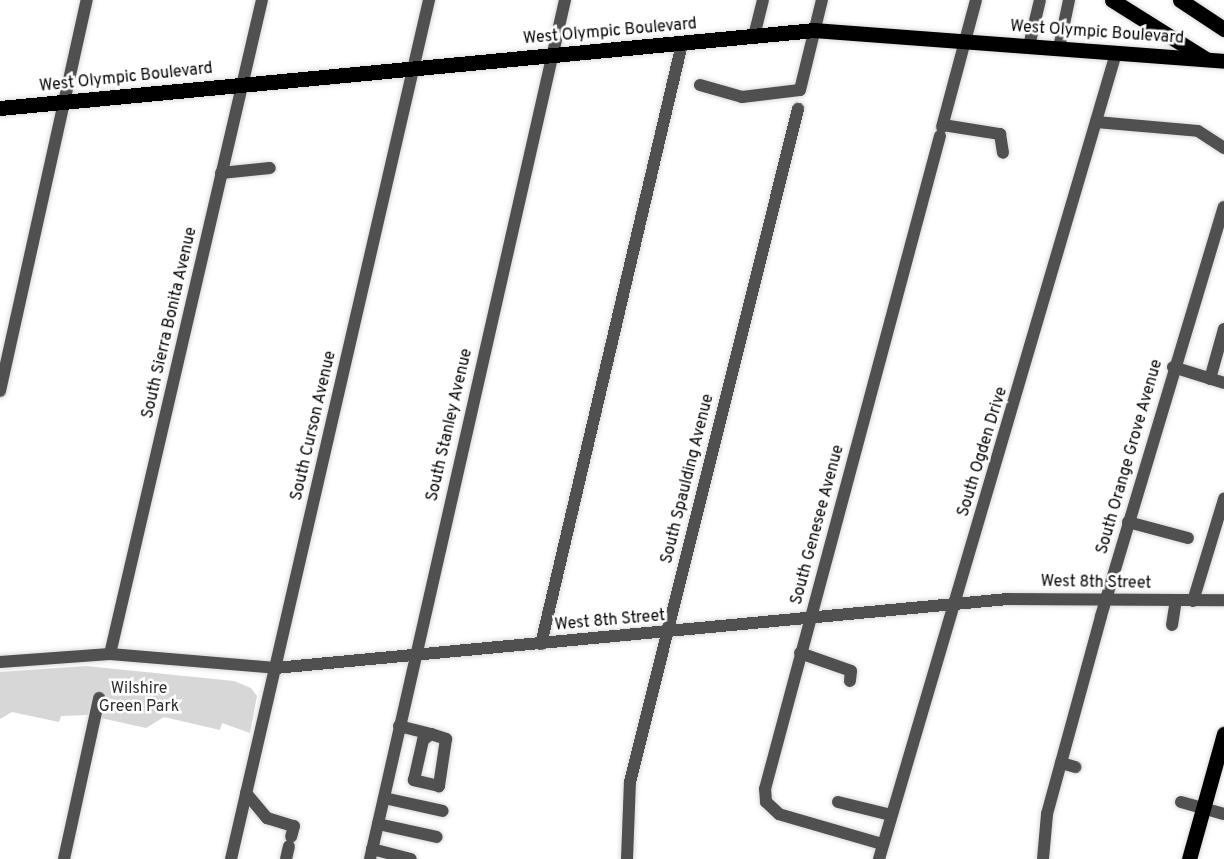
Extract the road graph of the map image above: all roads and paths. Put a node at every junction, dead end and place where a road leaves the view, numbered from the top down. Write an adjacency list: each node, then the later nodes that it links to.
1 (87, 0): 28 (street)
2 (262, 0): 26 (street, South Sierra Bonita Avenue)
3 (429, 0): 24 (street, South Curson Avenue)
4 (565, 0): 22 (street, South Stanley Avenue)
5 (763, 0): 16 (street)
6 (822, 0): 14 (street)
7 (976, 0): 17 (street, South Genesee Avenue)
8 (1040, 0): 19 (street)
9 (1069, 0): 20 (street)
10 (1112, 0): 23 (main road)
11 (1180, 0): 12 (main road)
12 (1206, 17): 13 (street); 15 (main road)
13 (1224, 21)
14 (814, 30): 16 (main road, West Olympic Boulevard); 17 (main road, West Olympic Boulevard); 27 (street)
15 (1224, 30)
16 (754, 36): 18 (main road, West Olympic Boulevard)
17 (965, 41): 19 (main road, West Olympic Boulevard); 32 (street, South Genesee Avenue)
18 (682, 44): 22 (main road, West Olympic Boulevard); 55 (street)
19 (1029, 46): 20 (main road, West Olympic Boulevard)
20 (1059, 48): 21 (main road, West Olympic Boulevard)
21 (1116, 53): 23 (main road, West Olympic Boulevard); 31 (street, South Ogden Drive)
22 (552, 57): 24 (main road, West Olympic Boulevard); 58 (street, South Stanley Avenue)
23 (1216, 61): 25 (main road)
24 (413, 69): 26 (main road, West Olympic Boulevard); 60 (street, South Curson Avenue)
25 (1224, 70)
26 (242, 85): 28 (main road, West Olympic Boulevard); 36 (street, South Sierra Bonita Avenue)
27 (700, 85)
28 (64, 102): 29 (main road, West Olympic Boulevard); 42 (street)
29 (0, 108)
30 (798, 109): 54 (street, South Spaulding Avenue)
31 (1096, 122): 33 (street); 51 (street, South Ogden Drive)
32 (942, 129): 34 (street); 52 (street, South Genesee Avenue)
33 (1224, 148)
34 (1004, 153)
35 (270, 168): 36 (street)
36 (221, 173): 57 (street, South Sierra Bonita Avenue)
37 (1224, 207): 39 (street, South Orange Grove Avenue)
38 (1224, 329): 40 (street)
39 (1173, 367): 40 (street); 45 (street, South Orange Grove Avenue)
40 (1210, 379): 41 (street)
41 (1224, 383)
42 (0, 391)
43 (1224, 499): 44 (street)
44 (1222, 515): 50 (street)
45 (1128, 522): 46 (street); 48 (street, South Orange Grove Avenue)
46 (1188, 538)
47 (1224, 600): 50 (street, West 8th Street)
48 (1106, 601): 49 (street, West 8th Street); 51 (street, West 8th Street); 66 (street, South Orange Grove Avenue)
49 (1176, 601): 50 (street, West 8th Street); 53 (street)
50 (1192, 601)
51 (954, 604): 52 (street, West 8th Street); 76 (street, South Ogden Drive)
52 (809, 619): 54 (street, West 8th Street); 56 (street, South Genesee Avenue)
53 (1172, 625)
54 (666, 633): 55 (street, West 8th Street); 85 (street, South Spaulding Avenue)
55 (541, 644): 58 (street, West 8th Street)
56 (800, 653): 61 (street); 79 (street, South Genesee Avenue)
57 (110, 654): 59 (street, West 8th Street); 60 (street, West 8th Street)
58 (414, 656): 60 (street, West 8th Street); 63 (street, South Stanley Avenue)
59 (0, 662)
60 (275, 668): 69 (street, South Curson Avenue)
61 (850, 681)
62 (99, 698): 82 (street)
63 (399, 726): 64 (street); 70 (street, South Stanley Avenue)
64 (431, 734)
65 (1224, 734): 68 (main road)
66 (1061, 763): 67 (street); 87 (street, South Orange Grove Avenue)
67 (1075, 767)
68 (1220, 767): 73 (main road)
69 (246, 793): 80 (street); 83 (street, South Curson Avenue)
70 (384, 798): 74 (street); 77 (street, South Stanley Avenue)
71 (838, 802): 76 (street)
72 (1181, 802): 73 (street)
73 (1202, 808): 75 (street); 88 (main road)
74 (443, 811)
75 (1224, 814)
76 (891, 815): 79 (street, South Ogden Drive)
77 (378, 824): 78 (street); 81 (street, South Stanley Avenue)
78 (437, 837)
79 (882, 844): 86 (street, South Ogden Drive)
80 (289, 847)
81 (371, 854): 84 (street)
82 (64, 859)
83 (231, 859)
84 (411, 859)
85 (627, 859)
86 (879, 859)
87 (1042, 859)
88 (1189, 859)

